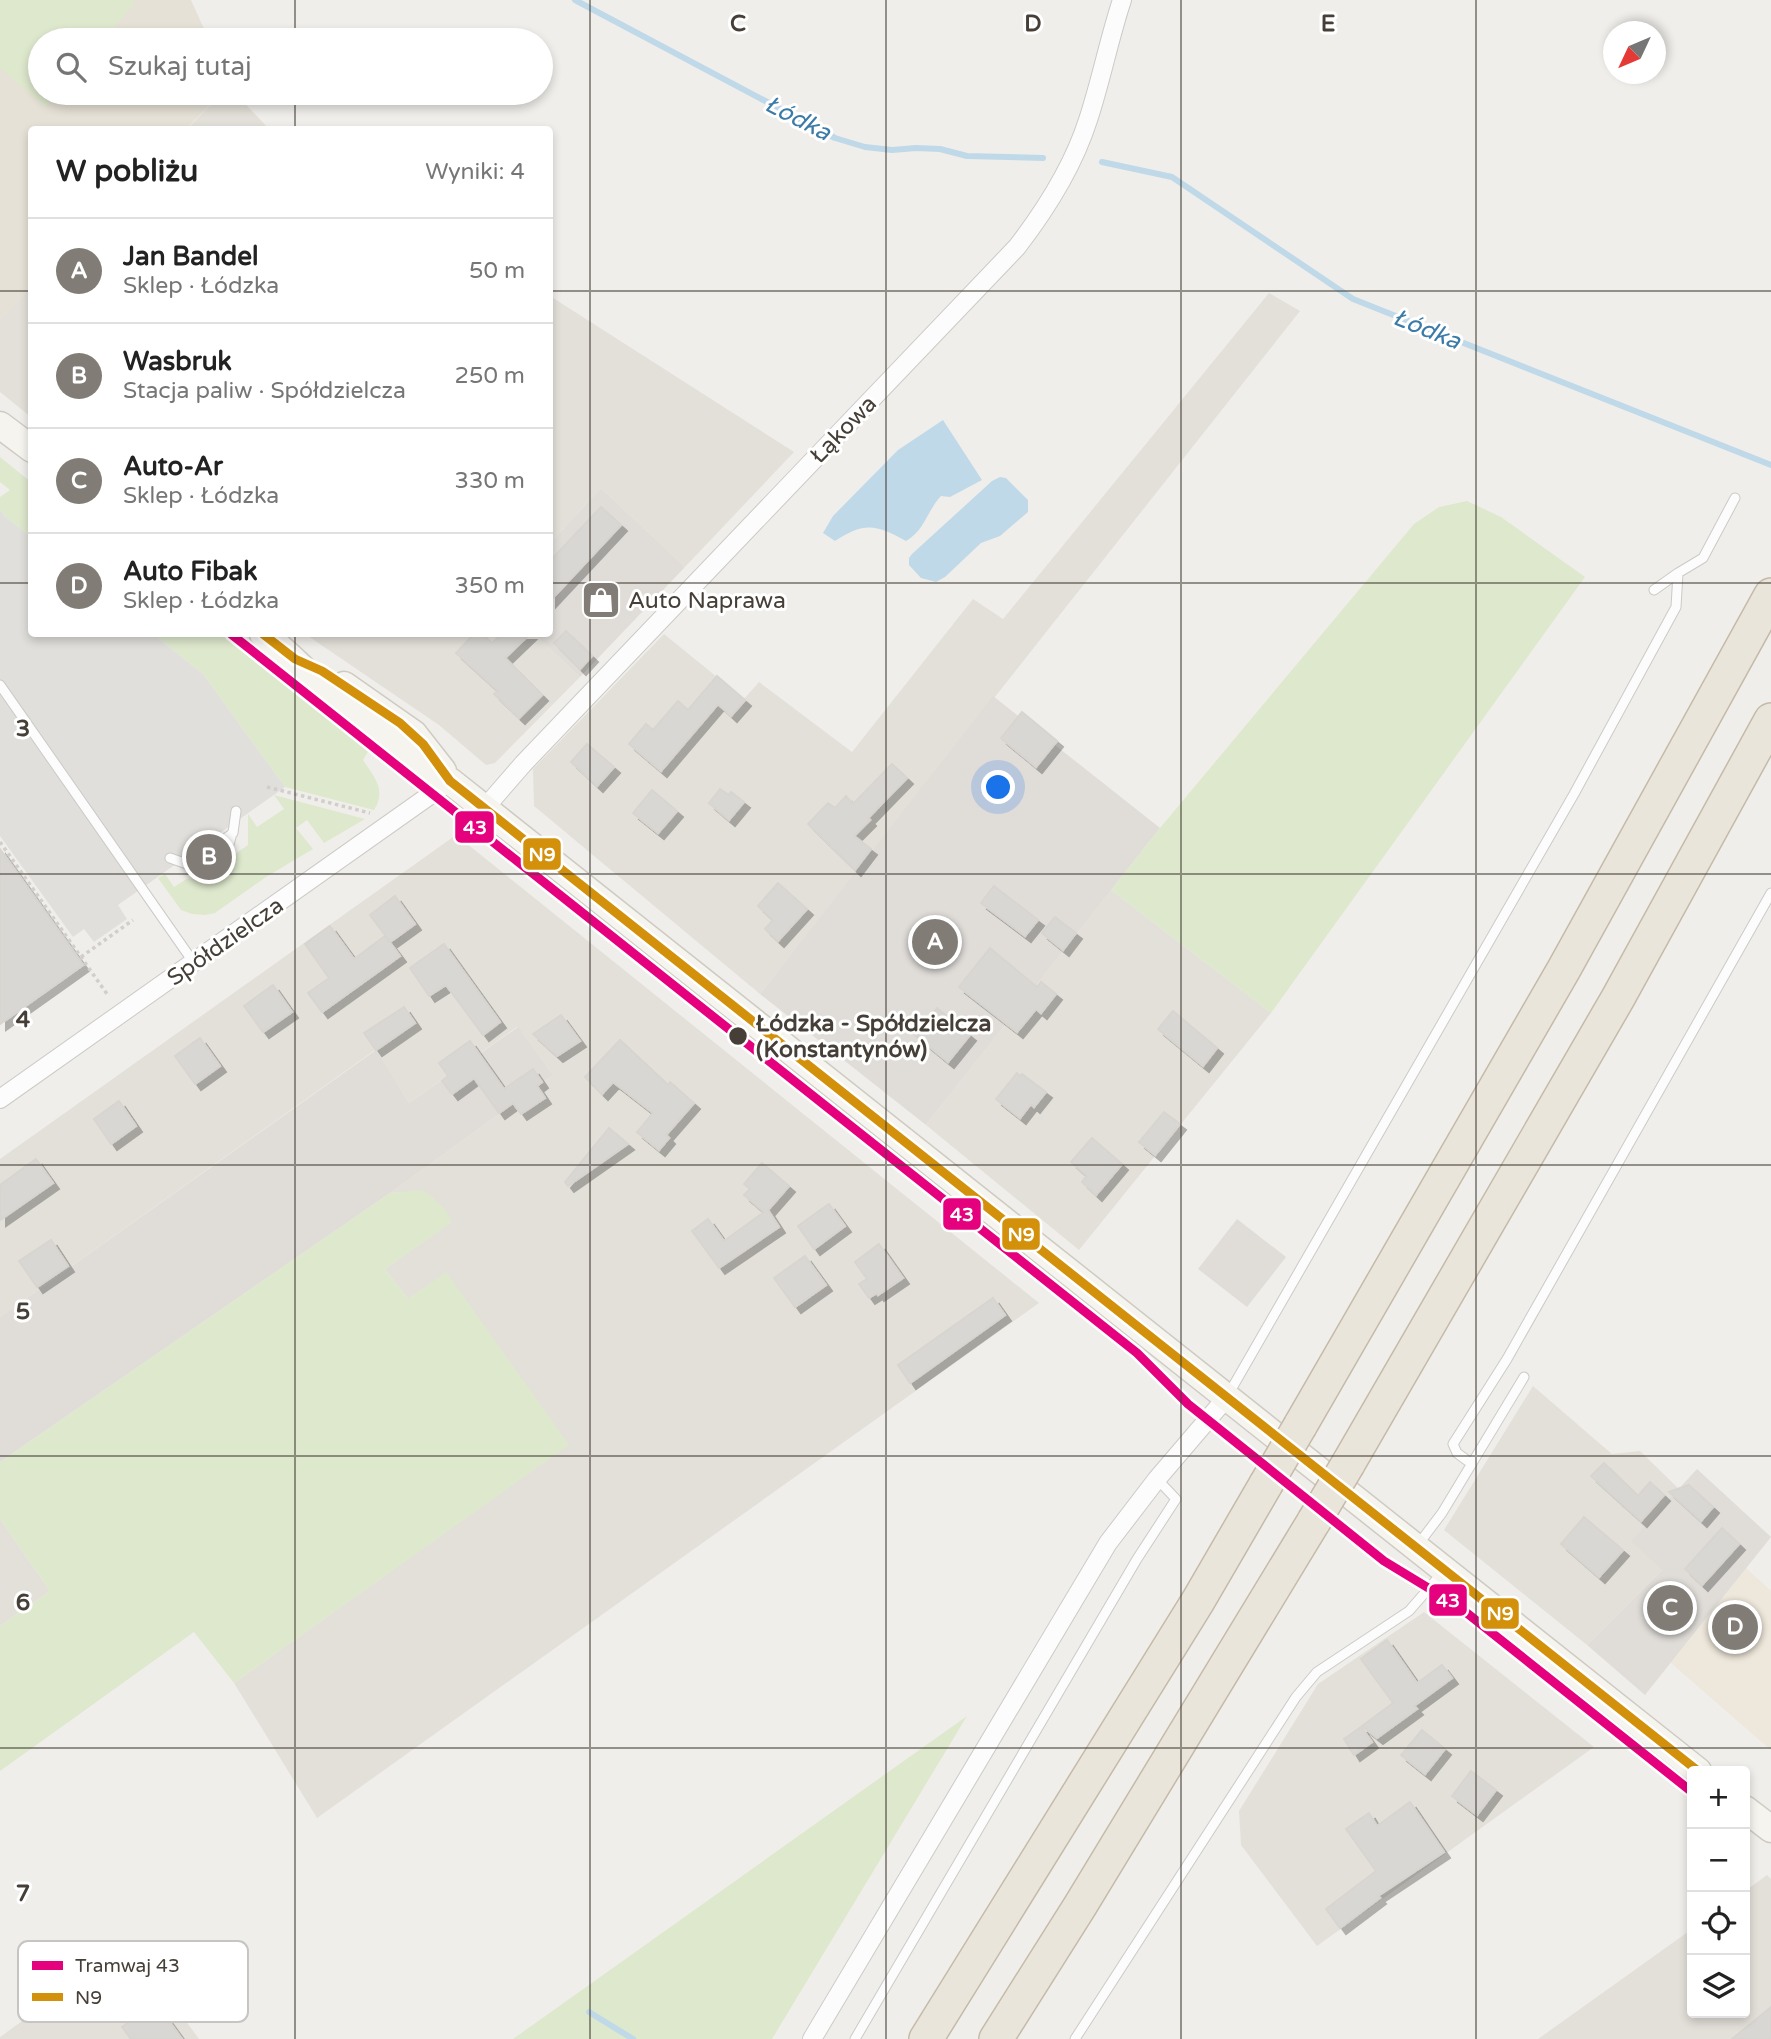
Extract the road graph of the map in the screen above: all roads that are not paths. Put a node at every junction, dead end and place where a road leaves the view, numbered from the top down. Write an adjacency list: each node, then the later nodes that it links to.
1 (1122, 0): 12 (street, Łąkowa)
2 (0, 425): 3 (main road)
3 (28, 446)
4 (1735, 498): 5 (lane)
5 (1678, 573): 6 (lane); 19 (lane)
6 (1654, 590)
7 (1771, 595): 29 (highway, bridge)
8 (267, 637): 11 (main road)
9 (0, 685): 16 (lane)
10 (1771, 720): 30 (highway, bridge)
11 (450, 781): 12 (main road); 16 (street, Spółdzielcza)
12 (484, 808): 19 (main road)
13 (236, 811): 14 (lane)
14 (170, 858)
15 (1771, 893): 20 (lane)
16 (194, 962): 17 (street, Spółdzielcza)
17 (0, 1099)
18 (1524, 1377): 20 (lane)
19 (1227, 1397): 21 (street); 22 (main road)
20 (1472, 1464): 22 (lane)
21 (1157, 1479): 27 (street); 28 (lane)
22 (1416, 1548): 23 (main road)
23 (1444, 1570): 24 (main road); 31 (lane)
24 (1692, 1766)
25 (1750, 1813): 26 (main road)
26 (1771, 1829)
27 (812, 2039)
28 (855, 2039)
29 (926, 2039)
30 (996, 2039)
31 (1075, 2039)

